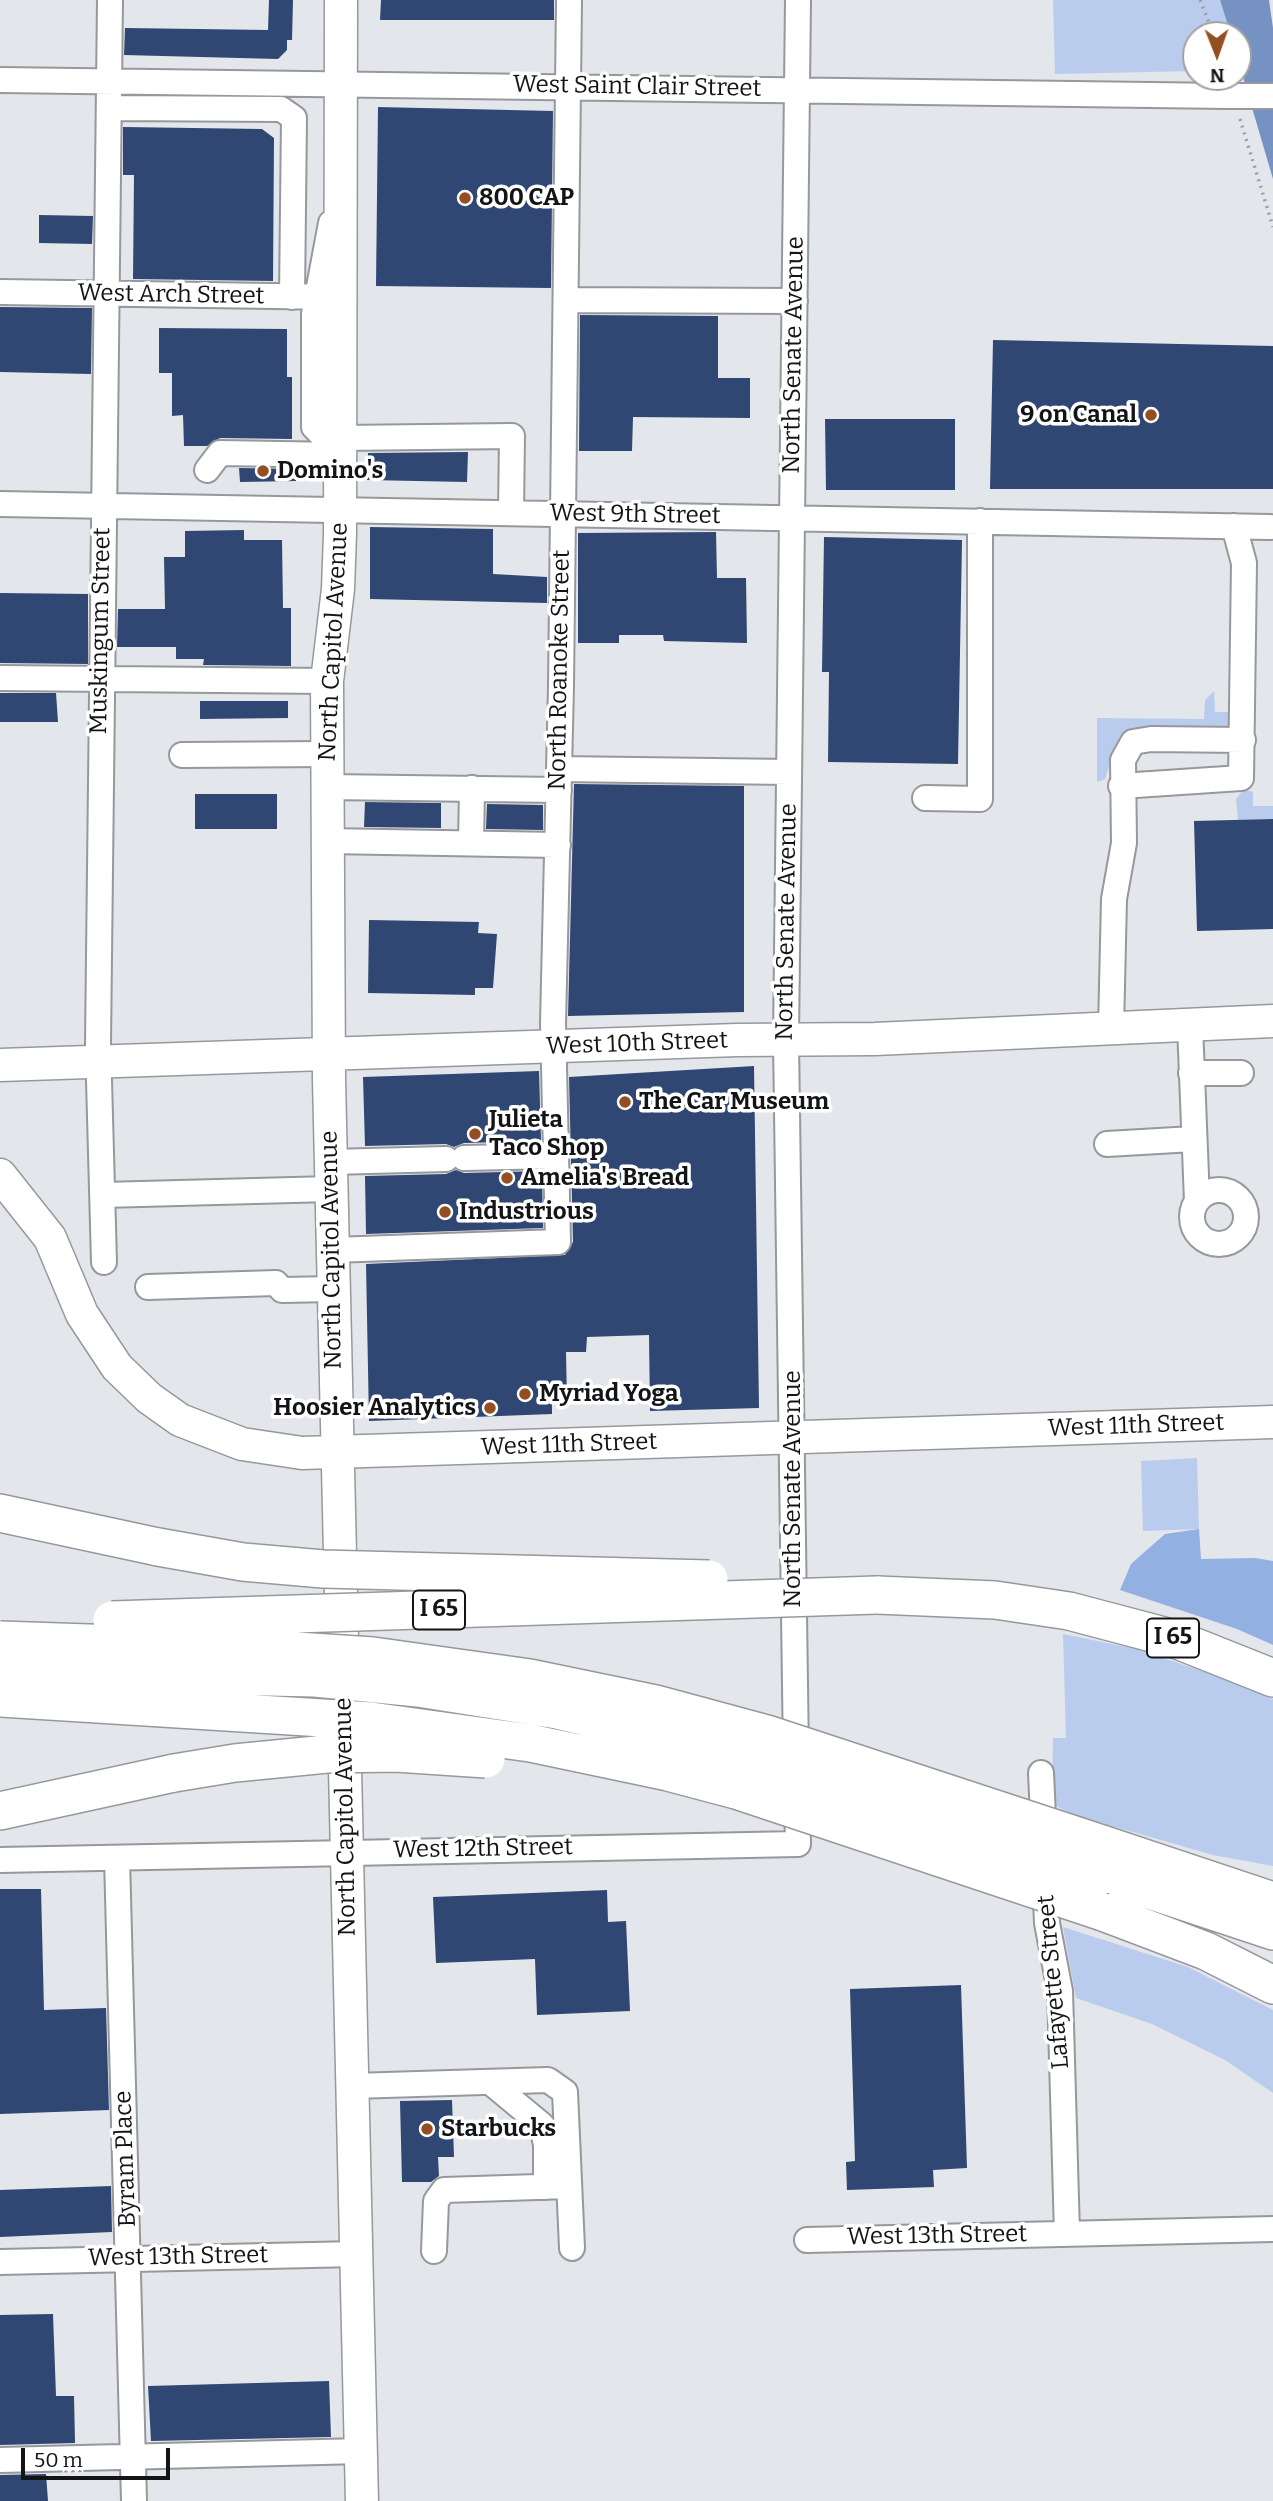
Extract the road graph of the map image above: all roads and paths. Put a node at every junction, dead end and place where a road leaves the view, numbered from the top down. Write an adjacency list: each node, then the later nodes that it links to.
1 (110, 0): 8 (street, Muskingum Street)
2 (341, 0): 9 (main road, North Capitol Avenue)
3 (569, 0): 10 (street, North Roanoke Street)
4 (798, 0): 11 (street, North Senate Avenue)
5 (1199, 0): 6 (path)
6 (1208, 21)
7 (0, 80): 8 (street, West Saint Clair Street)
8 (109, 81): 9 (street, West Saint Clair Street); 14 (street, Muskingum Street)
9 (340, 84): 10 (street, West Saint Clair Street); 18 (main road, North Capitol Avenue)
10 (569, 87): 11 (street, West Saint Clair Street); 19 (street, North Roanoke Street)
11 (797, 89): 13 (street, West Saint Clair Street); 20 (street, North Senate Avenue)
12 (1273, 96): 13 (street, West Saint Clair Street, bridge)
13 (1232, 104): 15 (path)
14 (109, 108): 17 (street, Muskingum Street); 18 (street)
15 (1273, 227)
16 (0, 292): 17 (street, West Arch Street)
17 (107, 295): 18 (street, West Arch Street); 24 (street, Muskingum Street)
18 (317, 297): 21 (main road, North Capitol Avenue)
19 (567, 300): 20 (street); 27 (street, North Roanoke Street)
20 (795, 301): 28 (street, North Senate Avenue)
21 (341, 446): 22 (street); 25 (main road, North Capitol Avenue); 26 (street)
22 (206, 470)
23 (0, 504): 24 (street, West 9th Street)
24 (104, 506): 25 (street, West 9th Street); 33 (street, Muskingum Street)
25 (340, 510): 26 (street, West 9th Street); 34 (main road, North Capitol Avenue)
26 (511, 513): 27 (street, West 9th Street)
27 (562, 514): 28 (street, West 9th Street); 39 (street, North Roanoke Street)
28 (792, 518): 29 (street, West 9th Street); 38 (street, North Senate Avenue)
29 (980, 522): 30 (street, West 9th Street); 43 (street)
30 (1234, 526): 31 (street, West 9th Street); 35 (street)
31 (1269, 527)
32 (0, 678): 33 (street)
33 (101, 680): 34 (street); 53 (street, Muskingum Street)
34 (327, 681): 36 (main road, North Capitol Avenue)
35 (1242, 740): 40 (street); 40 (street)
36 (327, 754): 37 (street); 41 (main road, North Capitol Avenue)
37 (182, 755)
38 (789, 772): 39 (street); 50 (street, North Senate Avenue)
39 (559, 780): 42 (street); 46 (street, North Roanoke Street)
40 (1121, 786): 49 (street)
41 (327, 787): 42 (street); 44 (main road, North Capitol Avenue)
42 (472, 788): 45 (street)
43 (925, 798)
44 (327, 841): 45 (street); 52 (main road, North Capitol Avenue)
45 (471, 843): 46 (street)
46 (558, 845): 51 (street, North Roanoke Street)
47 (1273, 1021): 48 (main road, West 10th Street)
48 (1190, 1025): 49 (main road, West 10th Street); 55 (street)
49 (1111, 1029): 50 (main road, West 10th Street)
50 (786, 1040): 51 (main road, West 10th Street); 68 (street, North Senate Avenue)
51 (554, 1047): 52 (main road, West 10th Street); 59 (street, North Roanoke Street)
52 (329, 1054): 53 (main road, West 10th Street); 61 (main road, North Capitol Avenue)
53 (99, 1062): 54 (main road, West 10th Street); 62 (street, Muskingum Street)
54 (0, 1065)
55 (1191, 1073): 56 (street); 57 (street)
56 (1241, 1073)
57 (1193, 1145): 58 (street); 63 (street)
58 (1107, 1149)
59 (556, 1156): 61 (street); 65 (street, North Roanoke Street)
60 (0, 1175): 69 (main road, West 11th Street)
61 (331, 1176): 62 (street); 65 (main road, North Capitol Avenue)
62 (103, 1195): 64 (street, Muskingum Street)
63 (1197, 1200)
64 (104, 1262)
65 (333, 1272): 66 (street); 69 (main road, North Capitol Avenue)
66 (148, 1287)
67 (1273, 1422): 68 (main road, West 11th Street)
68 (793, 1437): 69 (main road, West 11th Street); 80 (street, North Senate Avenue)
69 (337, 1451): 81 (main road, North Capitol Avenue)
70 (0, 1513): 71 (highway, bridge)
71 (877, 1595): 72 (highway, I 65, bridge); 75 (highway, I 65)
72 (0, 1622)
73 (0, 1640): 83 (highway, bridge)
74 (0, 1671): 83 (highway, bridge)
75 (1273, 1678)
76 (0, 1698): 77 (highway, bridge)
77 (668, 1772): 79 (highway, bridge); 89 (highway, bridge)
78 (1041, 1773): 94 (street, Lafayette Street)
79 (0, 1811)
80 (798, 1844): 81 (street, West 12th Street)
81 (347, 1853): 82 (street, West 12th Street); 91 (main road, North Capitol Avenue)
82 (117, 1858): 84 (street, West 12th Street); 99 (street, Byram Place)
83 (1103, 1859): 85 (highway); 88 (highway)
84 (0, 1860)
85 (1150, 1860): 86 (street); 87 (highway)
86 (1273, 1880)
87 (1273, 1900)
88 (1273, 1931)
89 (1273, 1985)
90 (490, 2082): 91 (street); 92 (street); 92 (street)
91 (353, 2086): 98 (main road, North Capitol Avenue)
92 (558, 2186): 96 (street); 97 (street)
93 (1273, 2229): 94 (street, West 13th Street)
94 (1067, 2233): 95 (street, West 13th Street)
95 (807, 2239)
96 (572, 2248)
97 (434, 2251)
98 (356, 2254): 99 (street, West 13th Street); 101 (main road, North Capitol Avenue)
99 (129, 2258): 100 (street, West 13th Street); 102 (street, Byram Place)
100 (0, 2262)
101 (362, 2451): 102 (street); 105 (main road, North Capitol Avenue)
102 (133, 2457): 103 (street); 104 (street, Byram Place)
103 (0, 2460)
104 (134, 2501)
105 (362, 2501)

